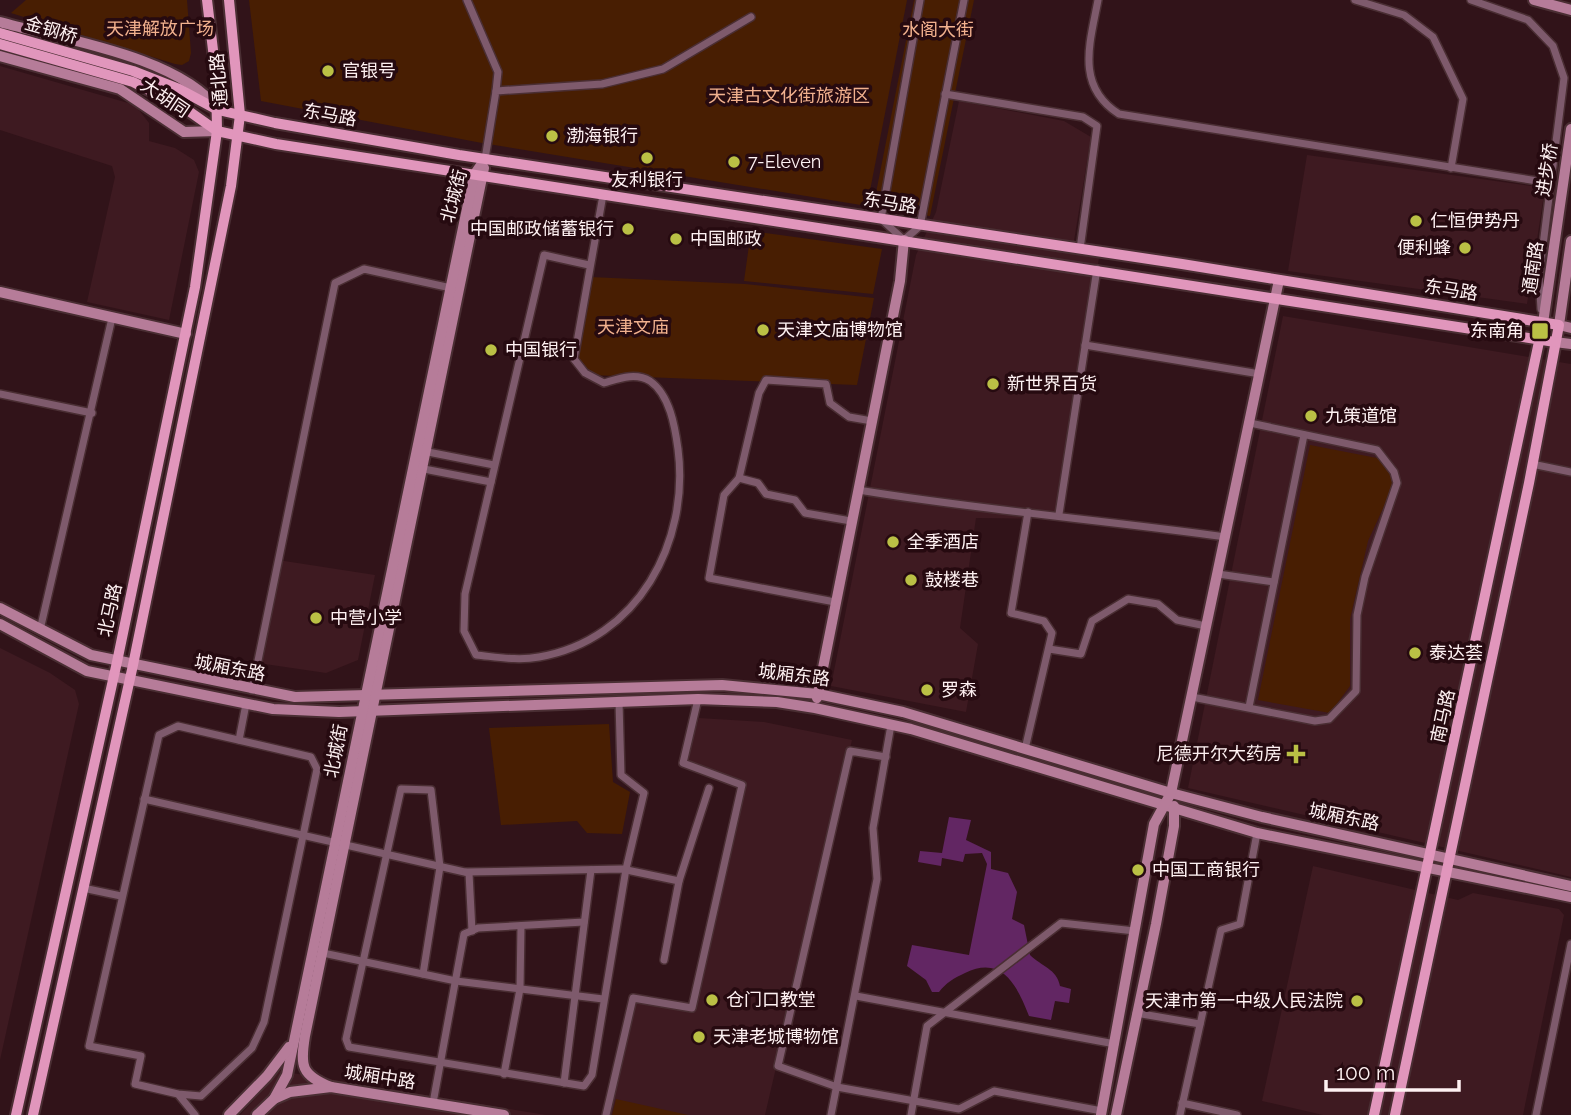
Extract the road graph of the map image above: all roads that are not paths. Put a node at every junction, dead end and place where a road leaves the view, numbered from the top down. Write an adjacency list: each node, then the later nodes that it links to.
1 (207, 0): 19 (main road, 通北路)
2 (229, 0): 20 (main road, 通北路)
3 (467, 0): 17 (street)
4 (920, 0): 30 (street)
5 (964, 0): 18 (street)
6 (1097, 0): 25 (street)
7 (1355, 0): 25 (street)
8 (1471, 0): 27 (street)
9 (1534, 0): 10 (street)
10 (1571, 10)
11 (751, 16): 17 (street)
12 (0, 22): 19 (street, 大胡同)
13 (0, 33): 16 (main road, 金钢桥)
14 (0, 44): 16 (main road, 金钢桥)
15 (0, 56): 22 (street, 大胡同)
16 (133, 77): 19 (main road, 大胡同); 22 (main road, 大胡同)
17 (496, 91): 24 (street)
18 (946, 94): 31 (street); 34 (street)
19 (218, 110): 20 (main road, 东马路); 22 (main road, 北马路)
20 (240, 115): 23 (main road, 北马路); 24 (main road, 东马路)
21 (1571, 129): 29 (street, 进步桥)
22 (217, 131): 23 (main road, 东马路); 47 (main road, 北马路)
23 (238, 136): 26 (main road, 东马路); 79 (main road, 北马路)
24 (485, 159): 26 (street, 北城街); 30 (main road, 东马路)
25 (1451, 168): 27 (street)
26 (479, 176): 28 (main road, 东马路); 39 (street, 北城街); 58 (street, 北城街)
27 (1550, 183): 44 (street)
28 (603, 195): 32 (main road, 东马路); 35 (street)
29 (1558, 217): 44 (street, 通南路)
30 (881, 219): 31 (main road, 东马路); 32 (street)
31 (920, 226): 32 (street); 34 (main road, 东马路)
32 (904, 240): 37 (main road, 东马路); 55 (street)
33 (1571, 241): 36 (street, 通南路)
34 (1080, 249): 38 (main road, 东马路)
35 (589, 265): 60 (street); 64 (street)
36 (1569, 268): 42 (street, 通南路)
37 (1097, 269): 41 (main road, 东马路); 51 (street)
38 (1279, 280): 41 (street); 44 (main road, 东马路)
39 (450, 288): 82 (street); 84 (street, 北城街)
40 (0, 292): 43 (street)
41 (1275, 298): 48 (main road, 东马路); 52 (street)
42 (1566, 313): 44 (street); 45 (street, 通南路)
43 (111, 318): 47 (street); 54 (street)
44 (1543, 323): 45 (main road, 东马路); 48 (main road, 南马路)
45 (1559, 325): 46 (street); 49 (main road, 南马路)
46 (1571, 328)
47 (186, 334): 78 (main road, 北马路)
48 (1540, 339): 49 (main road, 东马路); 106 (main road, 南马路)
49 (1555, 342): 50 (street); 59 (main road, 南马路)
50 (1571, 344)
51 (1085, 345): 52 (street); 67 (street)
52 (1260, 373): 56 (street)
53 (0, 394): 54 (street)
54 (92, 413): 76 (street)
55 (872, 421): 63 (street); 65 (street)
56 (1250, 423): 57 (street); 69 (street)
57 (1304, 435): 71 (street); 89 (street)
58 (428, 452): 60 (street); 61 (street, 北城街)
59 (1532, 464): 62 (street); 108 (main road, 南马路)
60 (495, 465): 64 (street)
61 (424, 469): 64 (street); 84 (street, 北城街)
62 (1571, 472)
63 (739, 478): 68 (street); 72 (street)
64 (491, 482)
65 (858, 490): 66 (street); 68 (street)
66 (1028, 512): 67 (street); 77 (street)
67 (1059, 514): 69 (street)
68 (852, 521): 72 (street)
69 (1226, 537): 70 (street)
70 (1219, 574): 71 (street); 75 (street)
71 (1274, 582): 89 (street)
72 (835, 602): 83 (street)
73 (0, 608): 76 (street, 城厢东路)
74 (0, 624): 80 (street, 城厢东路)
75 (1206, 626): 77 (street); 85 (street)
76 (40, 630): 78 (street, 城厢东路)
77 (1049, 649): 94 (street)
78 (117, 662): 79 (street, 城厢东路); 80 (main road, 北马路)
79 (133, 666): 81 (main road, 北马路); 82 (street, 城厢东路)
80 (113, 677): 81 (street, 城厢东路); 103 (main road, 北马路)
81 (130, 681): 88 (street, 城厢东路); 104 (main road, 北马路)
82 (252, 690): 84 (street, 城厢东路)
83 (818, 694): 84 (street, 城厢东路); 90 (street); 94 (street, 城厢东路)
84 (370, 696): 91 (street, 北城街)
85 (1192, 697): 89 (street); 97 (street)
86 (698, 699): 87 (street, 城厢东路); 90 (street, 城厢东路); 156 (street)
87 (619, 702): 91 (street, 城厢东路); 110 (street)
88 (246, 704): 91 (street, 城厢东路); 93 (street)
89 (1249, 707)
90 (816, 708): 92 (street, 城厢东路)
91 (368, 710): 105 (street, 北城街)
92 (891, 725): 95 (street); 99 (street, 城厢东路)
93 (239, 740): 98 (street); 102 (street)
94 (1026, 749): 97 (street, 城厢东路)
95 (886, 757): 132 (street); 143 (street)
96 (709, 788): 115 (street)
97 (1171, 793): 99 (street); 100 (street); 106 (street, 城厢东路)
98 (144, 799): 102 (street); 118 (street)
99 (1162, 807): 100 (street, 城厢东路); 123 (street)
100 (1176, 811): 101 (street, 城厢东路); 134 (street)
101 (1257, 833): 112 (street, 城厢东路); 136 (street)
102 (303, 834): 105 (street); 144 (street)
103 (78, 838): 104 (main road); 150 (main road, 北马路)
104 (93, 841): 117 (main road, 北马路)
105 (341, 844): 107 (street); 125 (street, 北城街); 137 (street, 北城街)
106 (1431, 855): 108 (street, 城厢东路); 112 (main road, 南马路)
107 (386, 856): 109 (street); 109 (street); 127 (street)
108 (1450, 859): 114 (main road, 南马路); 116 (street, 城厢东路)
109 (440, 867): 113 (street); 128 (street)
110 (626, 869): 111 (street); 115 (street); 133 (street)
111 (591, 870): 113 (street); 120 (street)
112 (1428, 870): 114 (street, 城厢东路); 162 (main road, 南马路)
113 (469, 873): 122 (street)
114 (1447, 873): 119 (street, 城厢东路); 163 (main road, 南马路)
115 (679, 881): 126 (street)
116 (1571, 886)
117 (83, 888): 118 (street); 151 (main road, 北马路)
118 (121, 896): 144 (street)
119 (1571, 897)
120 (584, 922): 121 (street); 131 (street)
121 (521, 926): 122 (street); 130 (street)
122 (472, 930): 129 (street)
123 (1135, 931): 135 (street); 138 (street)
124 (1571, 944): 164 (street)
125 (323, 953): 127 (street); 142 (street, 北城街)
126 (664, 960)
127 (363, 961): 128 (street); 139 (street)
128 (423, 974): 129 (street)
129 (456, 981): 130 (street); 139 (street)
130 (520, 989): 131 (street); 140 (street)
131 (577, 996): 133 (street); 141 (street)
132 (856, 996): 135 (street); 143 (street)
133 (603, 999): 141 (street)
134 (1136, 1013): 136 (street); 159 (street)
135 (943, 1014): 138 (street); 146 (street)
136 (1200, 1024): 147 (street)
137 (295, 1035): 145 (street, 北城街); 153 (street)
138 (1115, 1044): 149 (street)
139 (440, 1064): 140 (street); 148 (street)
140 (504, 1074): 141 (street)
141 (564, 1083)
142 (331, 1087): 145 (street, 城厢中路); 148 (street, 城厢中路)
143 (837, 1087): 146 (street); 157 (street)
144 (178, 1094): 152 (street)
145 (274, 1099): 154 (street, 城厢中路)
146 (913, 1102): 149 (street); 158 (street)
147 (1182, 1103): 160 (street); 161 (street)
148 (433, 1104): 155 (street, 城厢中路)
149 (1102, 1113)
150 (16, 1115)
151 (33, 1115)
152 (195, 1115)
153 (229, 1115)
154 (257, 1115)
155 (504, 1115)
156 (606, 1115)
157 (831, 1115)
158 (911, 1115)
159 (1116, 1115)
160 (1180, 1115)
161 (1237, 1115)
162 (1374, 1115)
163 (1395, 1115)
164 (1536, 1115)

